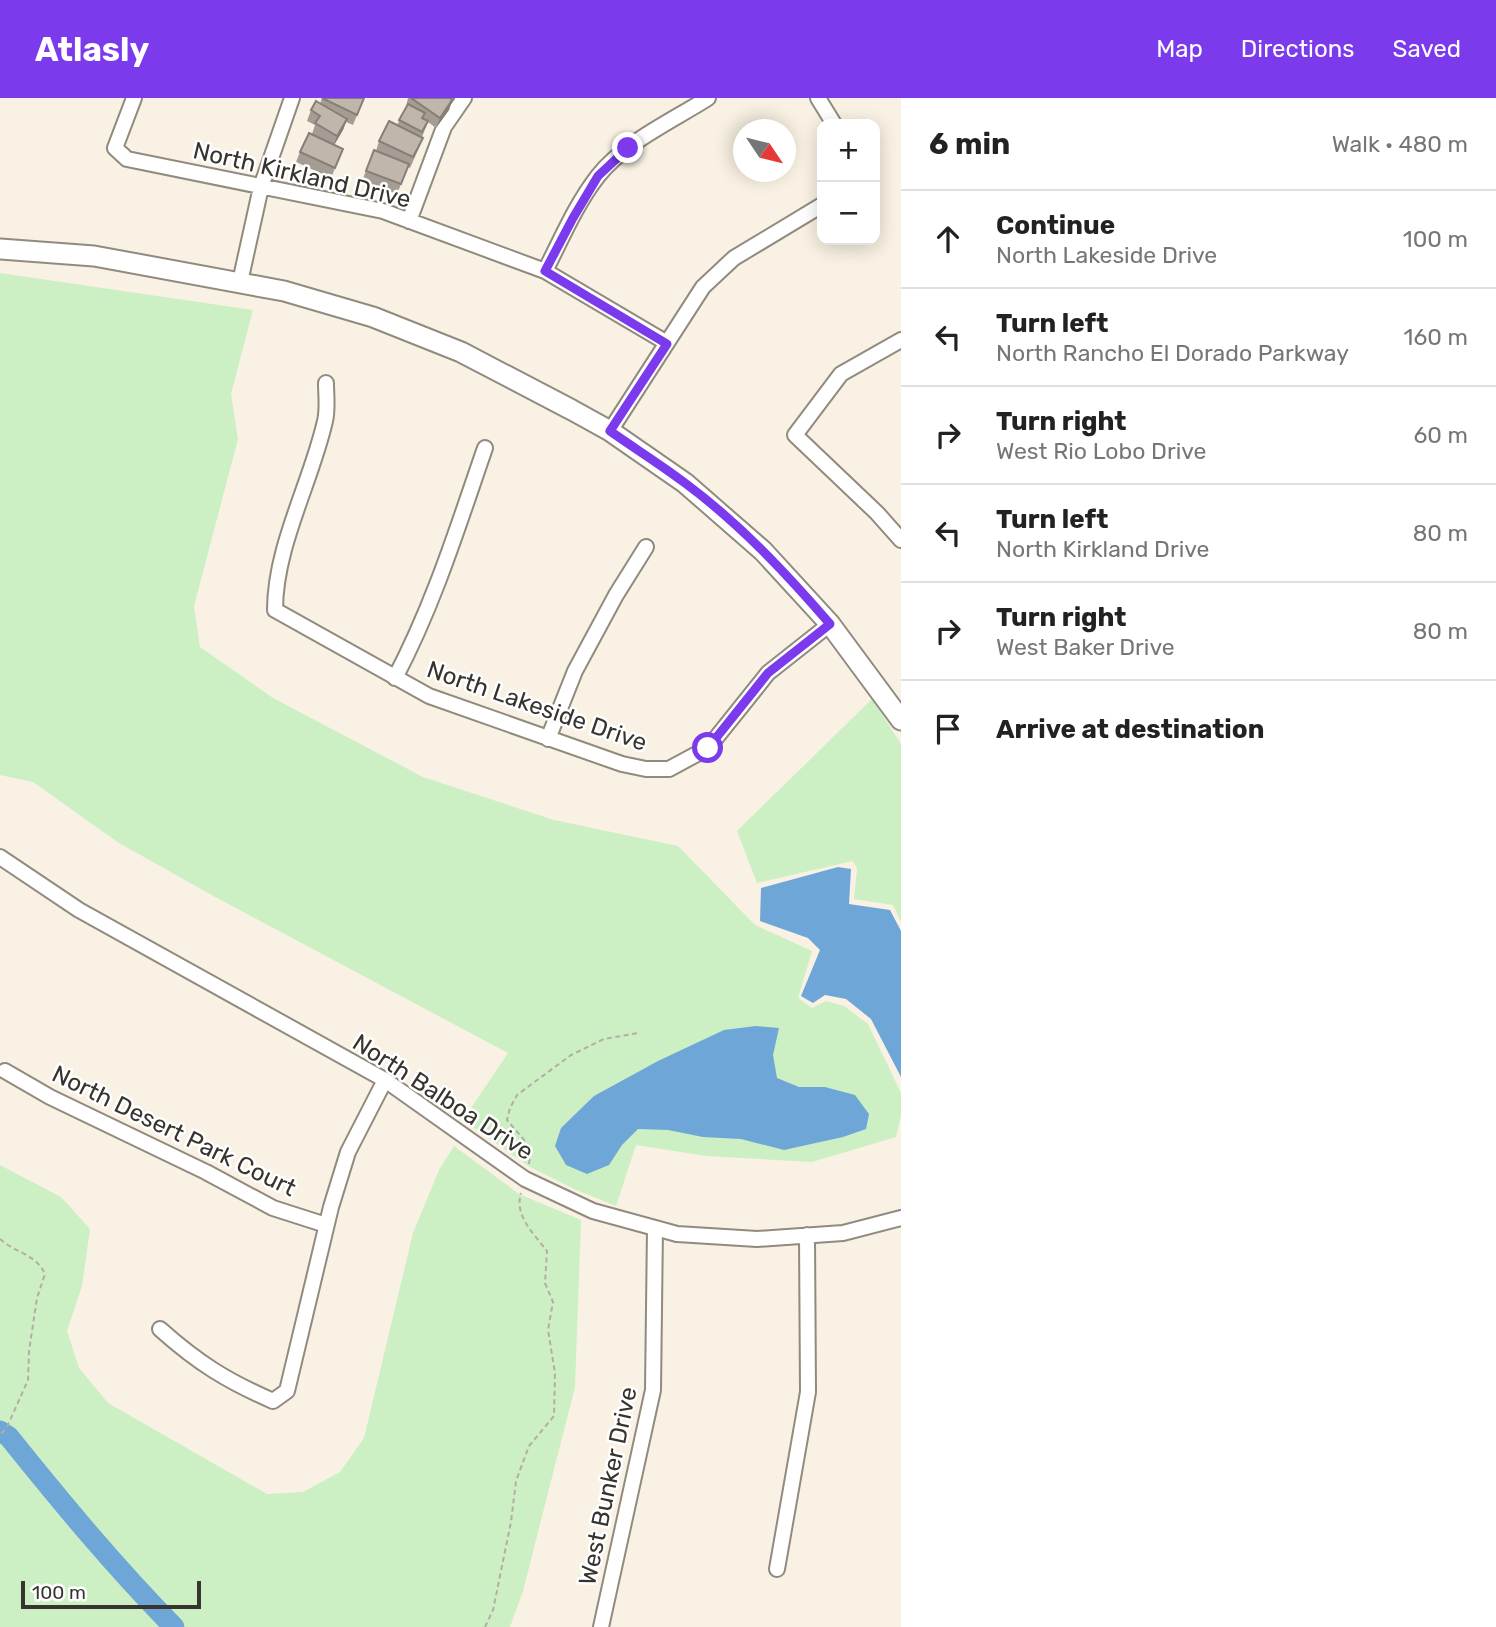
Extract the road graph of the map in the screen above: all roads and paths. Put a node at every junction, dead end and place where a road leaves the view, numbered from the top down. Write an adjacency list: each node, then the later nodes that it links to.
1 (134, 98): 7 (street, North Kirkland Drive)
2 (292, 98): 7 (street)
3 (464, 98): 9 (street)
4 (708, 98): 11 (street)
5 (818, 98): 6 (street)
6 (831, 119)
7 (261, 187): 9 (street, North Kirkland Drive); 12 (street)
8 (817, 208): 14 (street)
9 (409, 221): 11 (street, North Kirkland Drive)
10 (0, 249): 12 (street)
11 (545, 271): 14 (street, North Kirkland Drive)
12 (240, 282): 16 (street)
13 (901, 340): 18 (street)
14 (667, 344): 16 (street)
15 (326, 383): 21 (street, North Lakeside Drive)
16 (610, 431): 20 (street)
17 (485, 448): 21 (street)
18 (901, 540)
19 (646, 547): 23 (street)
20 (830, 624): 22 (street); 23 (street, North Lakeside Drive)
21 (395, 678): 23 (street, North Lakeside Drive)
22 (901, 720)
23 (548, 739)
24 (0, 857): 27 (street, North Balboa Drive)
25 (638, 1033): 28 (path)
26 (5, 1071): 31 (street, North Desert Park Court)
27 (385, 1080): 31 (street); 32 (street, North Balboa Drive)
28 (528, 1169)
29 (521, 1192): 38 (path)
30 (901, 1218): 33 (street, North Balboa Drive)
31 (326, 1225): 35 (street)
32 (655, 1228): 33 (street, North Balboa Drive); 39 (street, West Bunker Drive)
33 (807, 1235): 37 (street)
34 (0, 1239): 36 (path)
35 (160, 1329)
36 (0, 1435)
37 (777, 1569)
38 (485, 1627)
39 (601, 1627)

